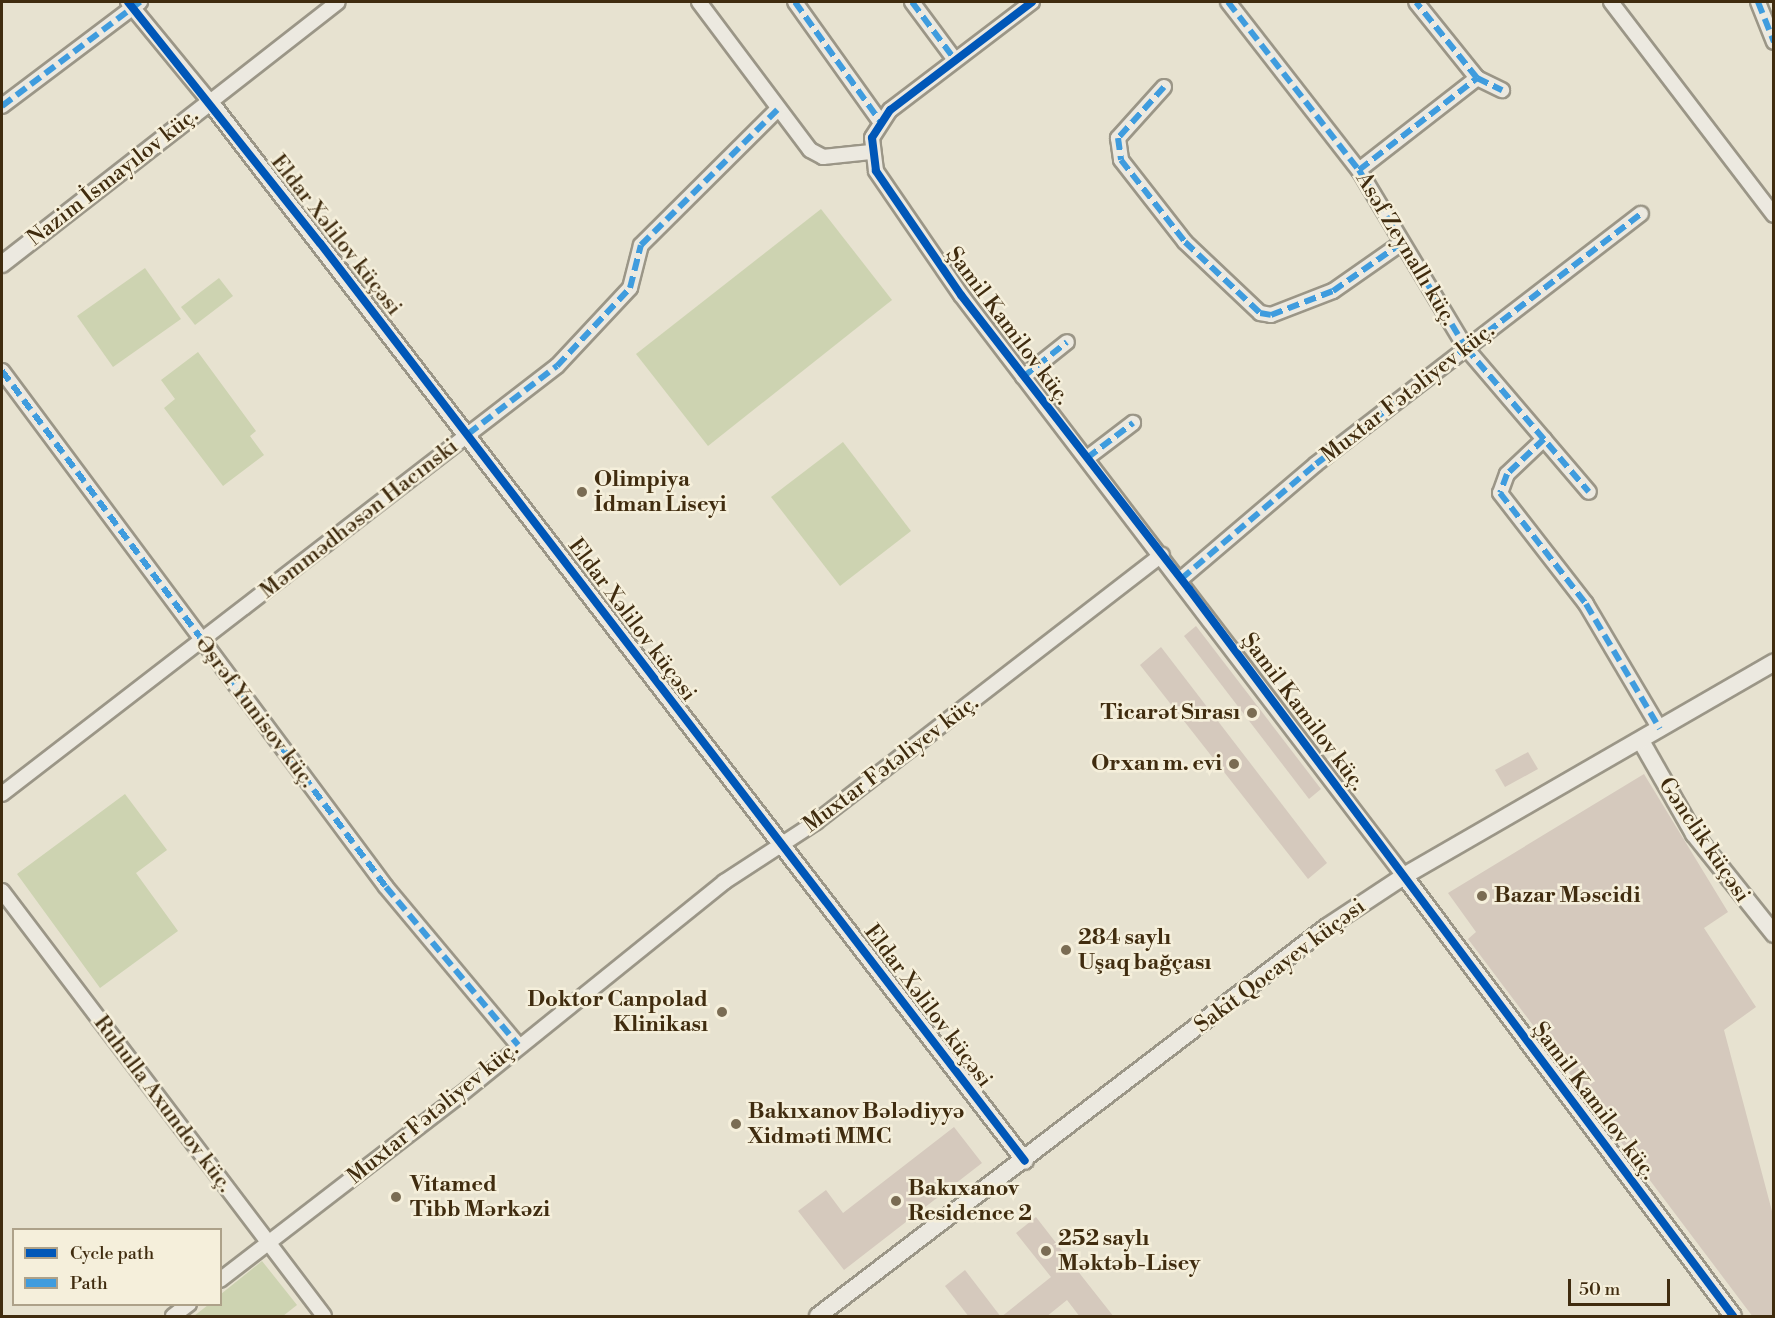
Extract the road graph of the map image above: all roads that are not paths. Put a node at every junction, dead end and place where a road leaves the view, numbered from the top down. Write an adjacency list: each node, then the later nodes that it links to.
1 (338, 2): 16 (street, Nazim İsmayılov küç.)
2 (699, 2): 18 (street)
3 (795, 2): 19 (street)
4 (912, 2): 12 (street)
5 (1032, 2): 12 (street)
6 (1228, 2): 21 (street, Asəf Zeynallı küç.)
7 (1416, 2): 13 (street)
8 (1611, 2): 23 (street)
9 (1758, 2): 11 (street)
10 (134, 3): 16 (street); 17 (street)
11 (1773, 41)
12 (955, 60): 19 (street)
13 (1477, 78): 15 (street); 21 (street)
14 (1164, 87): 24 (street)
15 (1502, 90)
16 (210, 102): 25 (street, Nazim İsmayılov küç.); 31 (street, Eldar Xəlilov küçəsi)
17 (2, 106)
18 (778, 109): 20 (street); 31 (street, Məmmədhəsən Hacınski)
19 (880, 121): 20 (street)
20 (871, 152): 29 (street, Şamil Kamilov küç.)
21 (1359, 170): 24 (street, Asəf Zeynallı küç.)
22 (1641, 214): 27 (street, Muxtar Fətəliyev küç.)
23 (1773, 215)
24 (1400, 244): 27 (street, Asəf Zeynallı küç.)
25 (2, 264)
26 (1067, 342): 29 (street)
27 (1466, 348): 32 (street, Asəf Zeynallı küç.); 36 (street, Muxtar Fətəliyev küç.)
28 (2, 370): 37 (street, Əşrəf Yunisov küç.)
29 (1023, 377): 33 (street, Şamil Kamilov küç.)
30 (1133, 423): 33 (street)
31 (468, 434): 37 (street, Məmmədhəsən Hacınski); 42 (street, Eldar Xəlilov küçəsi)
32 (1544, 440): 34 (street, Asəf Zeynallı küç.); 39 (street)
33 (1087, 458): 35 (street, Şamil Kamilov küç.)
34 (1589, 492)
35 (1162, 555): 36 (street, Şamil Kamilov küç.); 42 (street, Muxtar Fətəliyev küç.)
36 (1181, 579): 43 (street, Şamil Kamilov küç.)
37 (201, 641): 41 (street, Məmmədhəsən Hacınski); 46 (street, Əşrəf Yunisov küç.)
38 (1773, 662): 39 (street, Sakit Qocayev küçəsi)
39 (1660, 729): 40 (street, Sakit Qocayev küçəsi)
40 (1641, 741): 43 (street, Sakit Qocayev küçəsi); 45 (street, Gənclik küçəsi)
41 (2, 794)
42 (782, 844): 46 (street, Muxtar Fətəliyev küç.); 47 (street, Eldar Xəlilov küçəsi)
43 (1404, 876): 47 (street, Sakit Qocayev küçəsi); 54 (street, Şamil Kamilov küç.)
44 (2, 891): 48 (street, Ruhulla Axundov küç.)
45 (1773, 934)
46 (518, 1045): 48 (street, Muxtar Fətəliyev küç.)
47 (1025, 1161): 53 (street, Sakit Qocayev küçəsi)
48 (268, 1244): 49 (street, Muxtar Fətəliyev küç.); 52 (street, Ruhulla Axundov küç.)
49 (222, 1278)
50 (188, 1306): 51 (street)
51 (173, 1317)
52 (324, 1317)
53 (819, 1317)
54 (1733, 1317)

